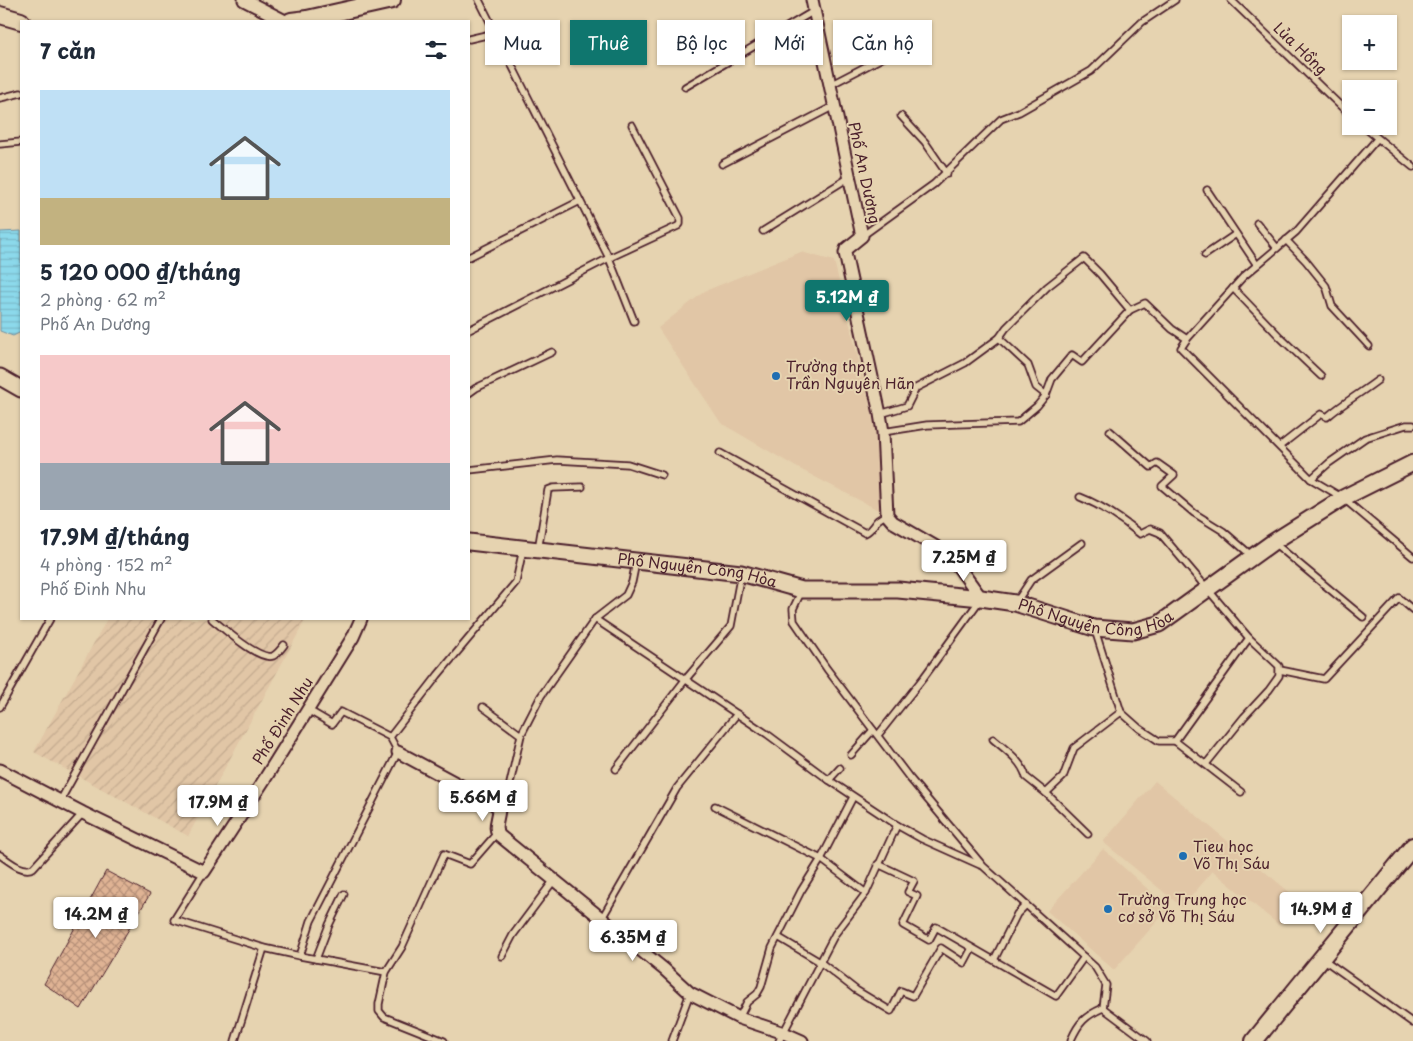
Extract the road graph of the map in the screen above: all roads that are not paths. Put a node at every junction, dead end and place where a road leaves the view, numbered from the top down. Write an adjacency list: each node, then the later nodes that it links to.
1 (244, 0): 9 (street)
2 (392, 0): 10 (main road)
3 (479, 0): 11 (lane)
4 (1175, 0): 30 (lane)
5 (1231, 0): 21 (lane, Lủa Hồng)
6 (813, 5): 16 (street, Phố An Dương); 17 (lane)
7 (0, 14): 8 (main road)
8 (20, 20)
9 (283, 20)
10 (308, 20)
11 (489, 20)
12 (485, 35): 13 (lane)
13 (470, 38)
14 (511, 65): 33 (lane)
15 (869, 65): 16 (lane)
16 (830, 85): 20 (street, Phố An Dương)
17 (685, 87)
18 (20, 93): 19 (lane)
19 (0, 98)
20 (834, 106): 28 (lane); 31 (street, Phố An Dương)
21 (1342, 107)
22 (901, 116): 30 (lane)
23 (632, 125): 42 (lane)
24 (1373, 135): 25 (lane)
25 (1377, 139): 29 (lane); 38 (lane)
26 (20, 142): 27 (lane)
27 (0, 144)
28 (722, 164)
29 (1413, 167)
30 (946, 174): 37 (lane)
31 (850, 177): 35 (lane); 37 (street, Phố An Dương)
32 (1207, 190): 36 (lane)
33 (580, 201): 41 (lane); 42 (lane)
34 (1257, 223): 39 (lane)
35 (763, 231)
36 (1236, 234): 40 (lane); 43 (lane)
37 (862, 236): 58 (street, Phố An Dương)
38 (1286, 240): 39 (lane); 50 (lane)
39 (1277, 248): 43 (lane)
40 (1205, 255)
41 (470, 256)
42 (609, 258): 46 (lane); 47 (lane)
43 (1257, 265): 44 (lane)
44 (1233, 288): 49 (lane); 52 (lane)
45 (1130, 310): 48 (lane); 49 (lane); 57 (lane)
46 (634, 321)
47 (470, 329)
48 (999, 338): 57 (lane); 58 (lane)
49 (1187, 339): 62 (lane)
50 (1369, 346)
51 (552, 352): 56 (lane)
52 (1321, 376)
53 (0, 378): 55 (street)
54 (1378, 380): 62 (lane)
55 (20, 388)
56 (470, 392)
57 (1046, 395): 61 (lane)
58 (880, 414): 61 (street, Phố An Dương)
59 (1413, 425): 67 (lane)
60 (1110, 431): 76 (lane)
61 (883, 432): 71 (street, Phố An Dương)
62 (1280, 446): 67 (lane)
63 (720, 453): 71 (lane)
64 (1413, 463): 70 (street, Phố Nguyễn Công Hòa)
65 (470, 470): 66 (lane)
66 (662, 475)
67 (1311, 479): 70 (lane)
68 (582, 487): 75 (lane)
69 (1080, 497): 80 (lane)
70 (1343, 498): 73 (street, Phố Nguyễn Công Hòa); 77 (lane)
71 (887, 515): 82 (street)
72 (470, 542): 75 (street, Phố Nguyễn Công Hòa)
73 (1274, 542): 76 (street, Phố Nguyễn Công Hòa); 85 (lane)
74 (1082, 543): 83 (lane)
75 (531, 549): 78 (street, Phố Nguyễn Công Hòa); 103 (lane)
76 (1254, 557): 80 (street, Phố Nguyễn Công Hòa)
77 (1413, 557)
78 (636, 562): 79 (street, Phố Nguyễn Công Hòa); 86 (lane)
79 (741, 573): 81 (street, Phố Nguyễn Công Hòa); 95 (lane)
80 (1207, 589): 91 (street, Phố Nguyễn Công Hòa); 92 (lane)
81 (802, 590): 82 (street, Phố Nguyễn Công Hòa); 101 (lane)
82 (981, 598): 83 (street, Phố Nguyễn Công Hòa); 101 (lane)
83 (1015, 603): 91 (street, Phố Nguyễn Công Hòa)
84 (1413, 610): 94 (lane)
85 (1363, 617)
86 (595, 619): 95 (lane); 102 (lane)
87 (49, 620): 97 (lane)
88 (160, 620): 116 (lane)
89 (213, 620): 93 (lane)
90 (361, 620): 98 (street, Phố Đinh Nhu)
91 (1094, 628): 99 (lane)
92 (1249, 638): 94 (lane); 105 (lane)
93 (284, 645)
94 (1280, 670): 108 (lane)
95 (685, 680): 100 (lane); 109 (lane)
96 (482, 706): 102 (lane)
97 (0, 707)
98 (308, 710): 103 (lane); 128 (street, Phố Đinh Nhu)
99 (1121, 712): 105 (lane); 114 (lane)
100 (737, 714): 112 (lane); 133 (lane)
101 (875, 732): 107 (lane); 127 (lane)
102 (521, 735): 118 (lane)
103 (390, 737): 106 (lane)
104 (993, 739): 114 (lane)
105 (1175, 740): 108 (lane)
106 (398, 752): 118 (street); 137 (lane)
107 (851, 755)
108 (1206, 764): 113 (lane)
109 (616, 768)
110 (840, 768): 112 (lane)
111 (0, 770): 116 (street)
112 (828, 780): 115 (lane)
113 (1241, 792)
114 (1046, 793): 122 (lane)
115 (853, 796): 120 (lane); 125 (lane)
116 (60, 801): 119 (street)
117 (715, 806): 125 (lane)
118 (499, 808): 121 (street)
119 (83, 813): 124 (lane); 128 (street)
120 (897, 825): 126 (lane); 127 (lane)
121 (497, 833): 129 (street); 144 (lane)
122 (1088, 834)
123 (1413, 846): 140 (main road)
124 (0, 855)
125 (821, 859): 130 (lane); 134 (lane)
126 (878, 864): 130 (lane); 136 (lane)
127 (983, 866): 132 (lane)
128 (204, 872): 135 (lane)
129 (554, 880): 133 (street); 138 (lane)
130 (866, 893): 143 (lane)
131 (344, 894): 141 (lane)
132 (1026, 905): 139 (lane); 142 (lane)
133 (602, 918): 145 (street)
134 (778, 937): 143 (lane); 147 (lane)
135 (264, 948): 137 (lane); 151 (lane)
136 (972, 948): 142 (lane); 143 (lane)
137 (300, 956): 141 (lane)
138 (502, 956)
139 (1084, 957): 142 (lane); 146 (lane)
140 (1322, 958): 148 (lane); 156 (main road)
141 (316, 959): 144 (lane)
142 (994, 960)
143 (820, 962): 149 (lane)
144 (386, 972): 152 (lane)
145 (690, 993): 147 (street); 153 (lane)
146 (1103, 1008): 150 (lane); 155 (lane)
147 (739, 1018): 149 (street)
148 (1413, 1023)
149 (781, 1037): 154 (street)
150 (1072, 1040)
151 (235, 1041)
152 (444, 1041)
153 (672, 1041)
154 (802, 1041)
155 (1147, 1041)
156 (1254, 1041)

